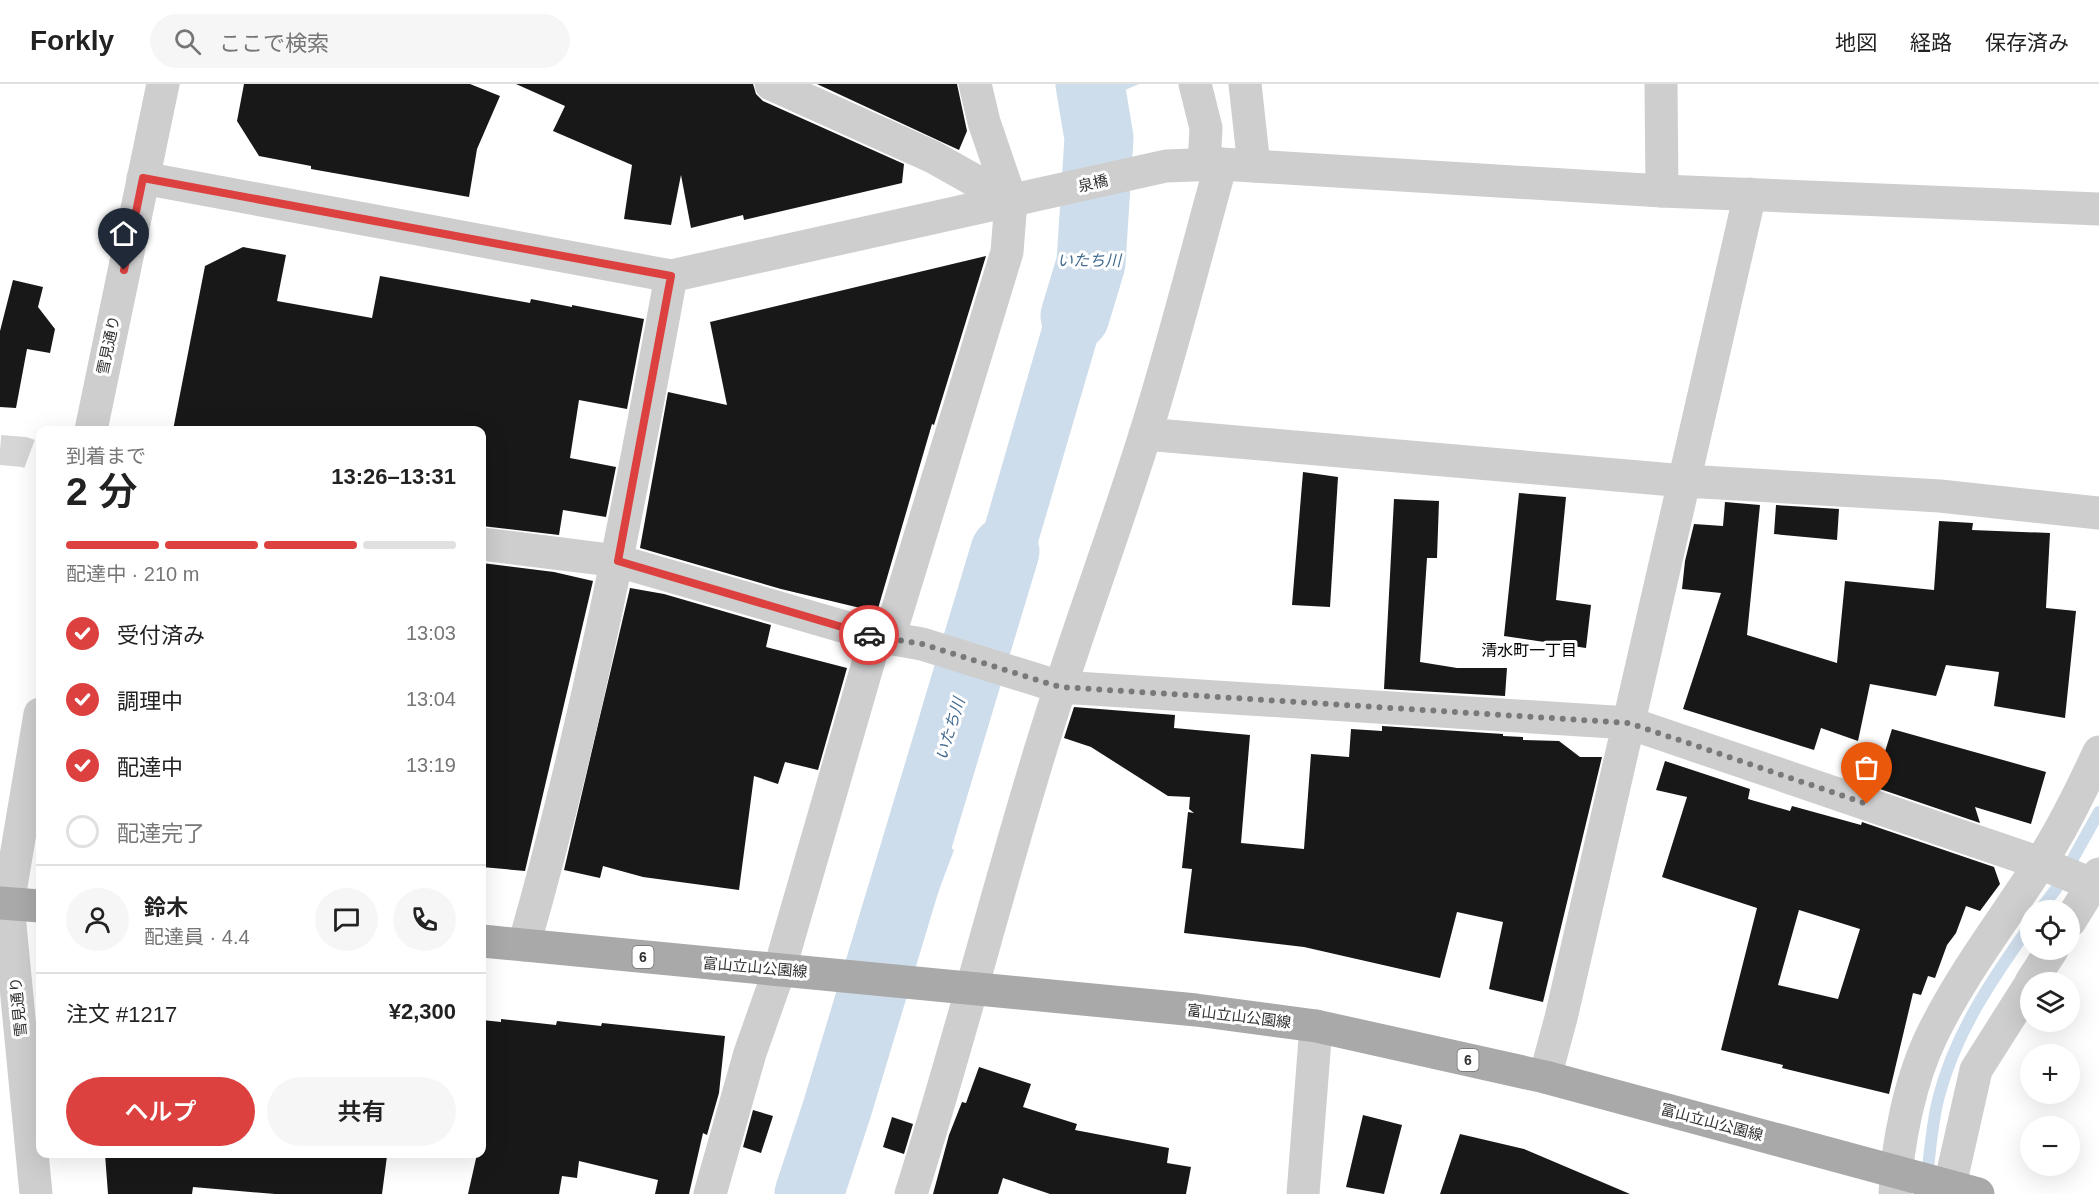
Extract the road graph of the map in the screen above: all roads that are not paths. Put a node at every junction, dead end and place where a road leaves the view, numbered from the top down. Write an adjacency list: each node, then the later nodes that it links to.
1 (163, 84): 9 (street, 雪見通り)
2 (771, 84): 12 (street)
3 (975, 84): 12 (street)
4 (1195, 84): 7 (street)
5 (1245, 84): 8 (street)
6 (1661, 84): 10 (street)
7 (1213, 165): 8 (street, 泉橋); 12 (street, 泉橋); 16 (street)
8 (1254, 166): 10 (street, 泉橋)
9 (143, 178): 14 (street); 15 (street, 雪見通り)
10 (1662, 192): 11 (street, 泉橋)
11 (1750, 194): 13 (street, 泉橋); 17 (street)
12 (1016, 200): 14 (street, 泉橋); 21 (street)
13 (2099, 209)
14 (671, 276): 20 (street)
15 (92, 426)
16 (1145, 434): 17 (street); 22 (street)
17 (1685, 481): 18 (street); 23 (street)
18 (2099, 513)
19 (486, 544): 20 (street)
20 (618, 561): 21 (street); 32 (street)
21 (876, 636): 22 (street); 33 (street)
22 (1051, 684): 23 (street); 34 (street)
23 (1629, 723): 26 (street); 37 (street)
24 (36, 735): 28 (street, 雪見通り)
25 (2099, 752): 26 (street)
26 (2040, 863): 27 (street); 38 (street)
27 (2097, 882): 30 (street)
28 (4, 903): 29 (main road); 40 (street, 雪見通り)
29 (36, 906)
30 (2080, 907)
31 (486, 941): 32 (main road, 富山立山公園線 / 6)
32 (524, 945): 33 (main road, 富山立山公園線 / 6)
33 (792, 971): 34 (main road, 富山立山公園線 / 6); 41 (street)
34 (958, 988): 36 (main road, 富山立山公園線 / 6); 42 (street)
35 (2020, 1000): 39 (street)
36 (1316, 1026): 37 (main road, 富山立山公園線 / 6); 43 (street)
37 (1545, 1077): 38 (main road, 富山立山公園線 / 6)
38 (1895, 1183): 39 (main road, 富山立山公園線 / 6)
39 (1958, 1191)
40 (36, 1194)
41 (710, 1194)
42 (911, 1194)
43 (1303, 1194)

